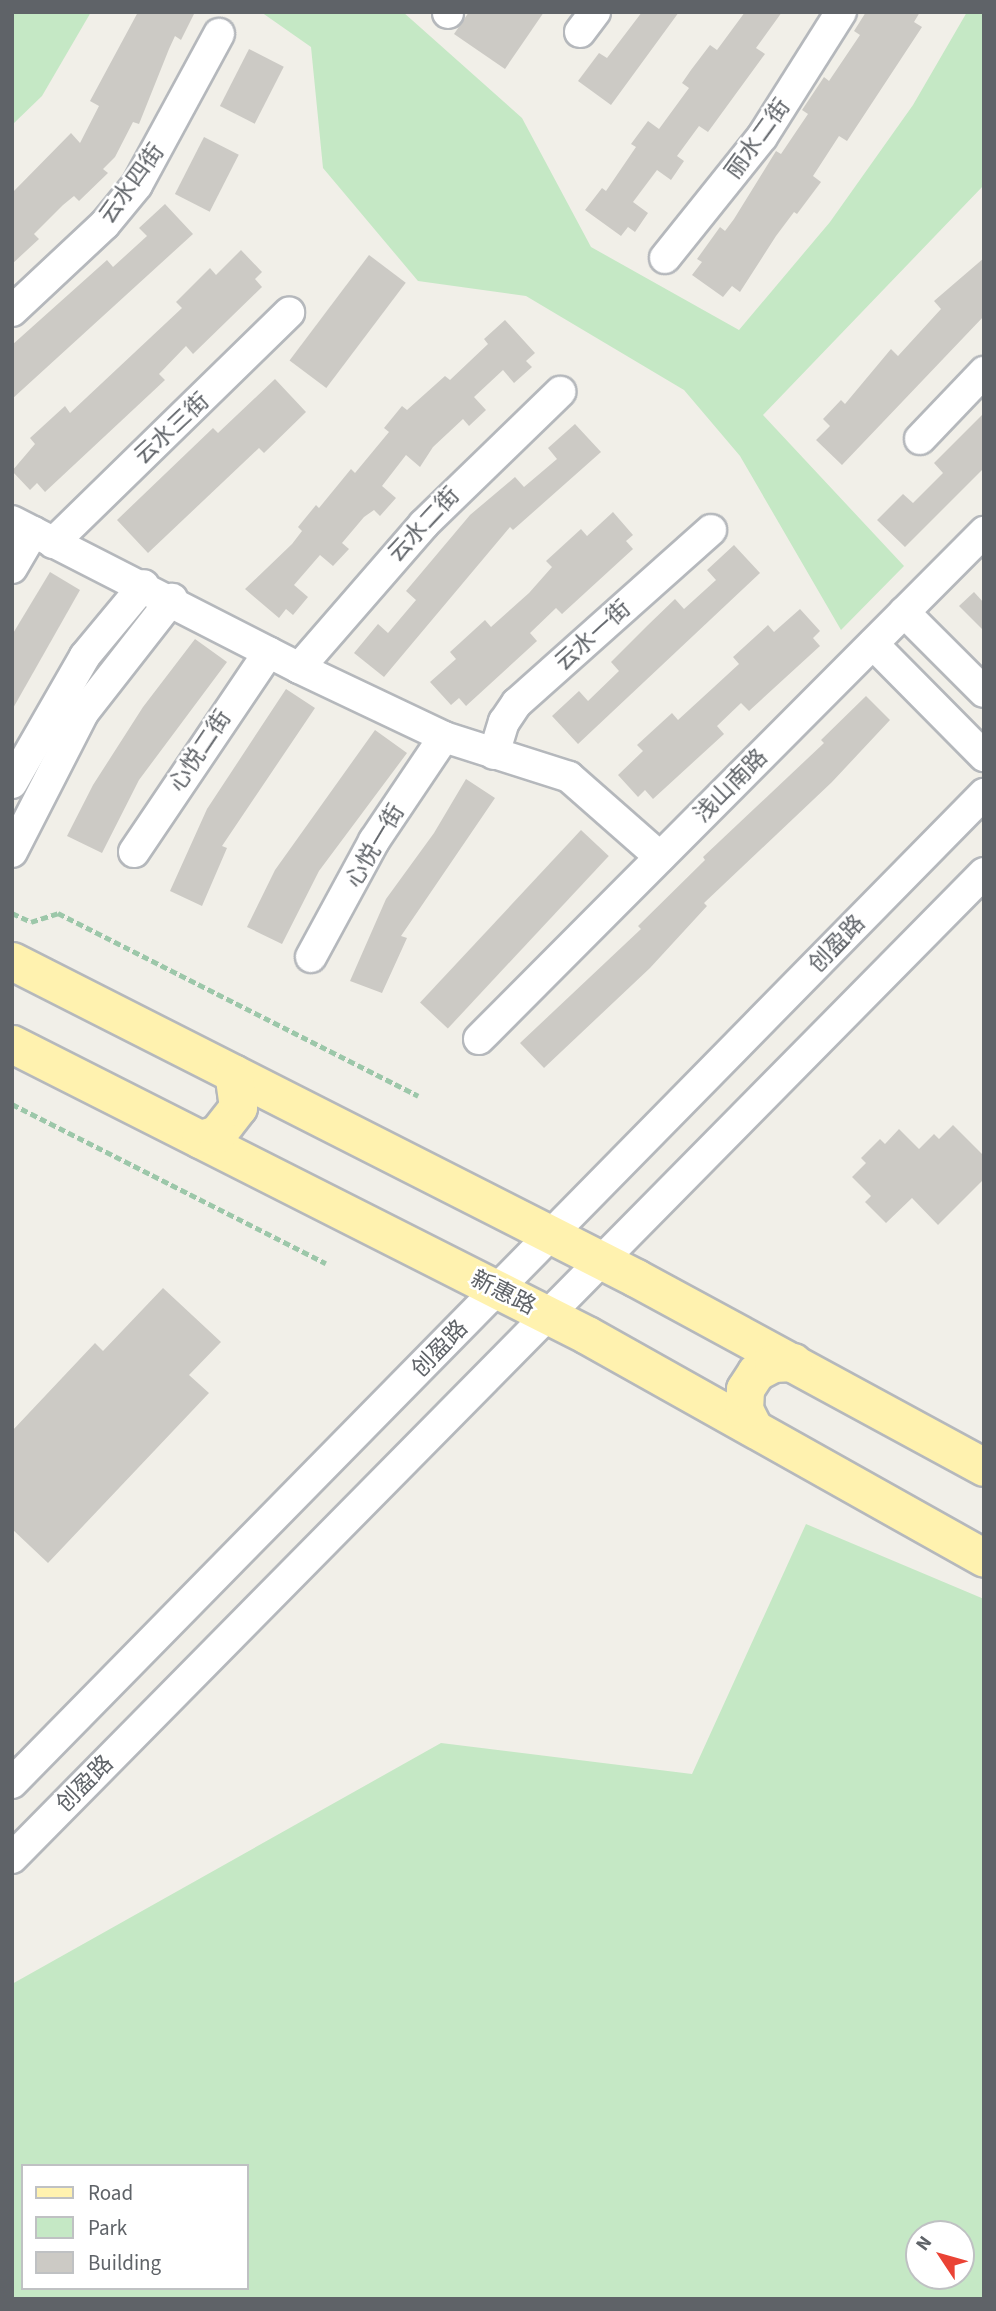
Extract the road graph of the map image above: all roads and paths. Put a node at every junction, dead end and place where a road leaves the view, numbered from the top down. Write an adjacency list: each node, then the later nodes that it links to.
1 (841, 12): 3 (street, 丽水二街)
2 (219, 34): 4 (street, 云水四街)
3 (665, 258)
4 (12, 311)
5 (289, 313): 10 (street, 云水三街)
6 (984, 372): 8 (street)
7 (560, 392): 18 (street, 云水二街)
8 (920, 439)
9 (711, 530): 21 (street, 云水一街)
10 (32, 532): 12 (street, 云水三街); 13 (street)
11 (984, 532): 15 (street, 浅山南路)
12 (12, 568)
13 (144, 585): 14 (street); 23 (street)
14 (172, 599): 17 (street); 25 (street)
15 (904, 612): 16 (street, 浅山南路); 19 (street)
16 (873, 644): 22 (street); 27 (street, 浅山南路)
17 (269, 652): 18 (street); 26 (street, 心悦二街)
18 (299, 668): 20 (street)
19 (984, 692)
20 (444, 737): 21 (street); 30 (street, 心悦一街)
21 (494, 754): 27 (street)
22 (984, 756)
23 (12, 783)
24 (984, 794): 38 (street, 创盈路)
25 (12, 852)
26 (134, 852)
27 (660, 857): 32 (street, 浅山南路)
28 (984, 873): 39 (street, 创盈路)
29 (12, 913): 35 (path)
30 (312, 957)
31 (12, 961): 34 (main road)
32 (479, 1039)
33 (12, 1044): 37 (main road, 新惠路)
34 (233, 1073): 37 (main road); 38 (main road)
35 (418, 1096)
36 (12, 1104): 40 (path)
37 (200, 1139): 41 (main road, 新惠路)
38 (552, 1235): 39 (main road); 41 (street, 创盈路)
39 (602, 1260): 42 (street, 创盈路); 43 (main road)
40 (326, 1263)
41 (498, 1290): 42 (main road, 新惠路); 47 (street, 创盈路)
42 (548, 1315): 44 (main road, 新惠路); 48 (street, 创盈路)
43 (793, 1362): 44 (main road); 45 (main road)
44 (753, 1427): 46 (main road, 新惠路)
45 (984, 1467)
46 (984, 1558)
47 (12, 1783)
48 (12, 1858)

